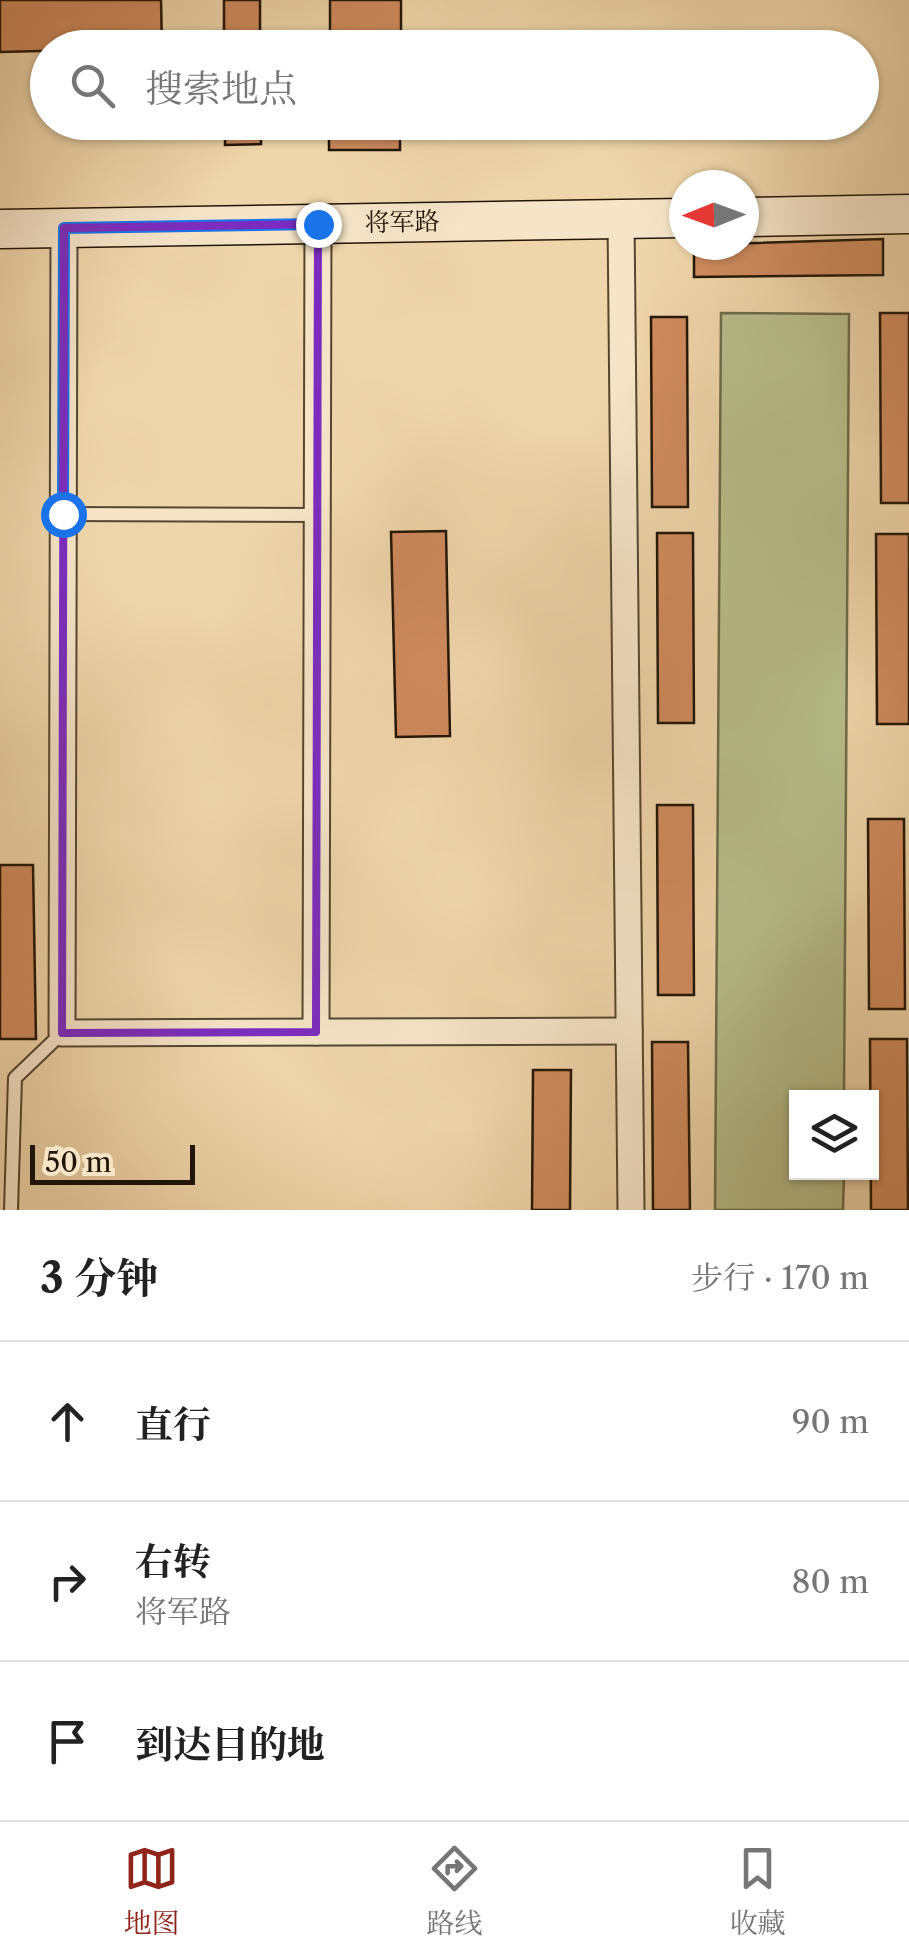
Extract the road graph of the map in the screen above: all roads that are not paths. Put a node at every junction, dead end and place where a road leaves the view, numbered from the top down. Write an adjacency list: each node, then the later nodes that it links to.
1 (909, 214): 2 (street)
2 (759, 217)
3 (669, 218): 4 (street, 将军路)
4 (621, 219): 5 (street, 将军路); 10 (street)
5 (318, 224): 6 (street, 将军路); 9 (street)
6 (64, 228): 7 (street, 将军路); 8 (street)
7 (0, 229)
8 (63, 514): 9 (lane); 11 (street)
9 (318, 515): 12 (street)
10 (629, 1031): 12 (street); 14 (street)
11 (62, 1032): 12 (street); 13 (lane)
12 (316, 1032)
13 (12, 1210)
14 (631, 1210)

